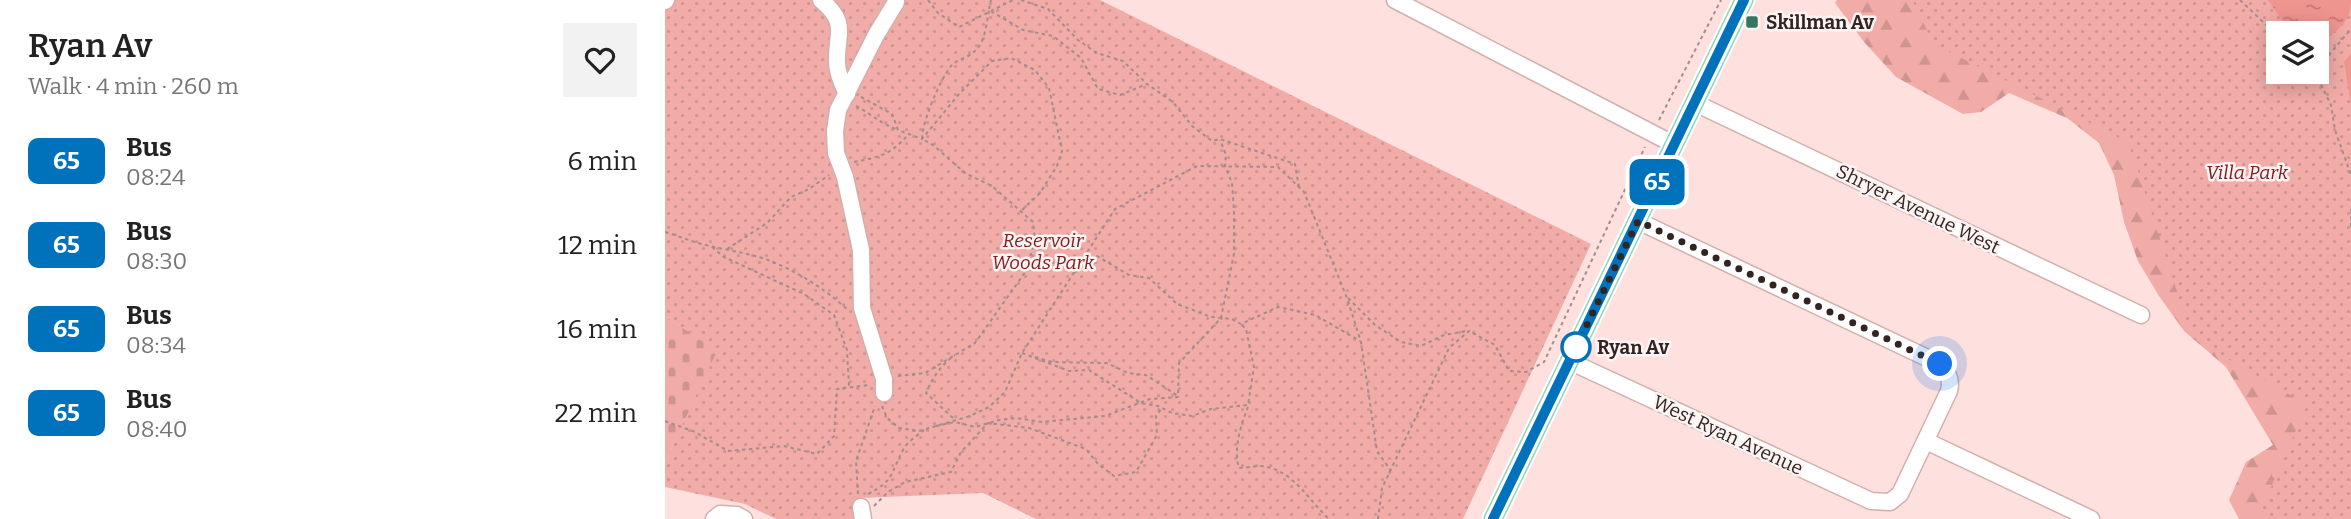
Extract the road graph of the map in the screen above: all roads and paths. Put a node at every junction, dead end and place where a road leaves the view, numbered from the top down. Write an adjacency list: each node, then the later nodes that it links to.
1 (821, 0): 15 (street)
2 (928, 0): 11 (path)
3 (991, 0): 11 (path)
4 (1013, 0): 11 (path)
5 (1021, 0): 17 (path)
6 (1395, 0): 22 (street)
7 (1721, 0): 22 (path)
8 (2240, 0): 12 (path)
9 (1742, 1): 20 (main road)
10 (896, 2): 16 (street)
11 (989, 10): 17 (path); 24 (path)
12 (2266, 25)
13 (2351, 29): 14 (path)
14 (2329, 55)
15 (836, 61): 16 (street); 19 (street)
16 (858, 70): 19 (street)
17 (1147, 84): 25 (path)
18 (2321, 84): 29 (path)
19 (847, 94): 21 (path); 21 (path); 27 (street)
20 (1695, 103): 26 (main road); 41 (street, Shryer Avenue West)
21 (898, 130): 23 (path)
22 (1652, 133): 26 (street); 44 (path)
23 (907, 135): 24 (path); 27 (path)
24 (922, 139): 32 (path); 32 (path)
25 (1220, 139): 28 (path); 30 (path)
26 (1675, 145): 33 (main road)
27 (840, 164): 37 (path); 50 (street)
28 (1225, 166): 30 (path); 38 (path); 42 (path)
29 (2351, 176)
30 (1299, 188): 39 (path)
31 (2351, 209): 34 (path)
32 (1020, 211): 46 (path)
33 (1638, 221): 49 (main road); 60 (street)
34 (2351, 229)
35 (665, 232): 36 (path)
36 (711, 246): 37 (path); 51 (path)
37 (726, 249): 40 (path)
38 (1073, 273): 42 (path); 47 (path)
39 (1347, 298): 44 (path); 45 (path)
40 (849, 310)
41 (2141, 315)
42 (1221, 318): 43 (path); 52 (path)
43 (1241, 324): 45 (path); 54 (path)
44 (1469, 331): 61 (path)
45 (1361, 342): 61 (path)
46 (966, 348): 50 (path); 57 (path)
47 (1022, 353): 48 (path); 57 (path)
48 (1032, 356): 52 (path); 53 (path)
49 (1569, 361): 60 (street, West Ryan Avenue); 67 (main road)
50 (884, 386): 51 (path)
51 (849, 387): 56 (path)
52 (1178, 397): 53 (path)
53 (1141, 403): 55 (path); 58 (path)
54 (1248, 405): 55 (path); 65 (path)
55 (1162, 408): 58 (path)
56 (665, 421)
57 (955, 421): 58 (path); 59 (path)
58 (988, 423): 62 (path)
59 (927, 427): 62 (path); 62 (path)
60 (1926, 441): 68 (street)
61 (1391, 471): 66 (path)
62 (861, 507)
63 (717, 517): 64 (street)
64 (744, 519)
65 (1329, 519)
66 (1378, 519)
67 (1493, 519)
68 (2091, 519)

